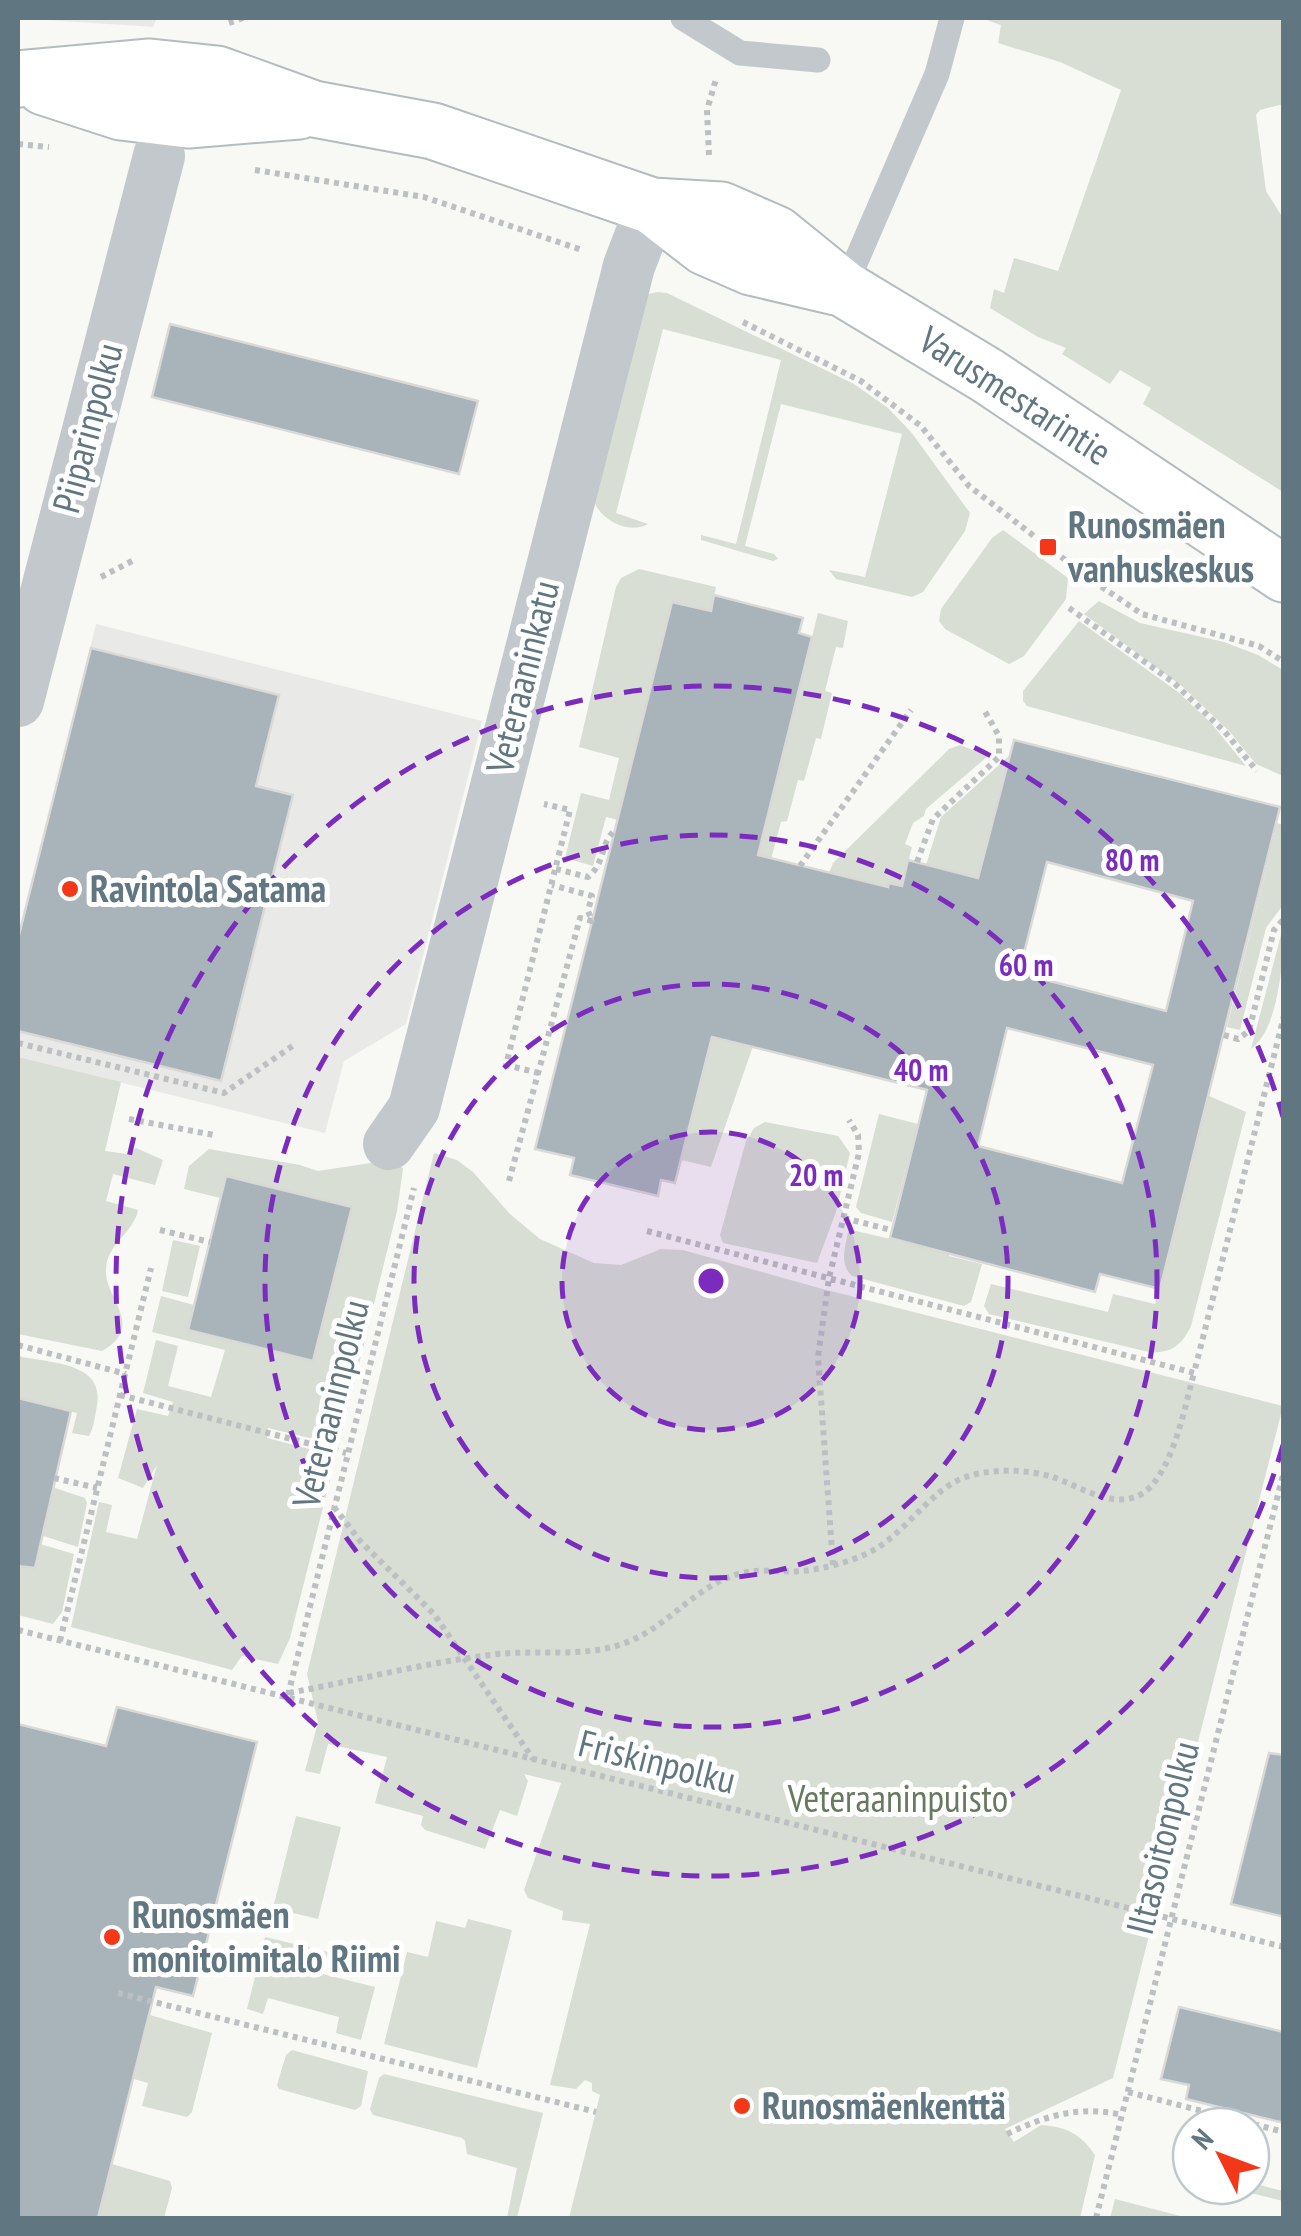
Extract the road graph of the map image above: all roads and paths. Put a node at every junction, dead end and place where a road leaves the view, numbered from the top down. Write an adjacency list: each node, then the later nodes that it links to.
1 (683, 18): 3 (lane)
2 (952, 18): 13 (lane)
3 (726, 44): 4 (lane); 9 (path)
4 (818, 60)
5 (20, 80): 11 (street, Varusmestarintie)
6 (18, 144): 7 (path)
7 (53, 147)
8 (160, 156): 18 (street, Piiparinpolku)
9 (720, 166)
10 (254, 170): 12 (path)
11 (652, 206): 12 (street, Veteraaninkatu); 13 (street, Varusmestarintie)
12 (629, 266): 22 (street, Veteraaninkatu)
13 (844, 289): 15 (street, Varusmestarintie)
14 (730, 316): 17 (path)
15 (1284, 574)
16 (1069, 608): 21 (path)
17 (1284, 662)
18 (18, 701)
19 (911, 710): 25 (path)
20 (984, 710): 24 (path)
21 (1256, 771)
22 (494, 791): 26 (path); 37 (street, Veteraaninkatu)
23 (615, 830): 26 (path)
24 (917, 862)
25 (800, 866)
26 (556, 869): 27 (path)
27 (551, 885): 33 (path); 33 (path)
28 (1284, 920): 30 (path)
29 (1284, 1016): 47 (path)
30 (1224, 1034)
31 (18, 1043): 32 (path)
32 (294, 1045)
33 (539, 1073): 38 (path)
34 (129, 1119): 36 (path)
35 (849, 1120): 39 (path)
36 (214, 1135)
37 (402, 1161): 50 (path, Veteraaninpolku)
38 (510, 1182)
39 (844, 1218): 41 (path); 45 (path)
40 (160, 1230): 43 (path)
41 (891, 1230)
42 (646, 1231): 45 (path)
43 (210, 1242)
44 (151, 1268): 48 (path)
45 (829, 1278): 47 (path); 57 (path)
46 (18, 1345): 48 (path)
47 (1194, 1372): 57 (path)
48 (126, 1374): 49 (path)
49 (120, 1394): 50 (path); 53 (path)
50 (347, 1454): 54 (path, Veteraaninpolku)
51 (1284, 1471): 55 (path, Iltasoitonpolku)
52 (54, 1478): 53 (path)
53 (98, 1488): 59 (path)
54 (334, 1506): 60 (path); 61 (path, Veteraaninpolku)
55 (1274, 1509): 56 (path); 63 (path, Iltasoitonpolku)
56 (1284, 1512)
57 (833, 1564): 60 (path)
58 (18, 1630): 59 (path, Friskinpolku)
59 (60, 1641): 61 (path, Friskinpolku)
60 (462, 1659): 61 (path); 62 (path)
61 (288, 1695): 62 (path, Friskinpolku)
62 (534, 1760): 63 (path, Friskinpolku)
63 (1171, 1920): 64 (path, Friskinpolku); 66 (path, Iltasoitonpolku)
64 (1284, 1948)
65 (118, 1993): 67 (path)
66 (1128, 2092): 68 (path, Iltasoitonpolku); 69 (path)
67 (596, 2112)
68 (1122, 2115): 70 (path); 72 (path, Iltasoitonpolku)
69 (1283, 2132): 71 (path)
70 (1007, 2134)
71 (1280, 2145)
72 (1096, 2218)

